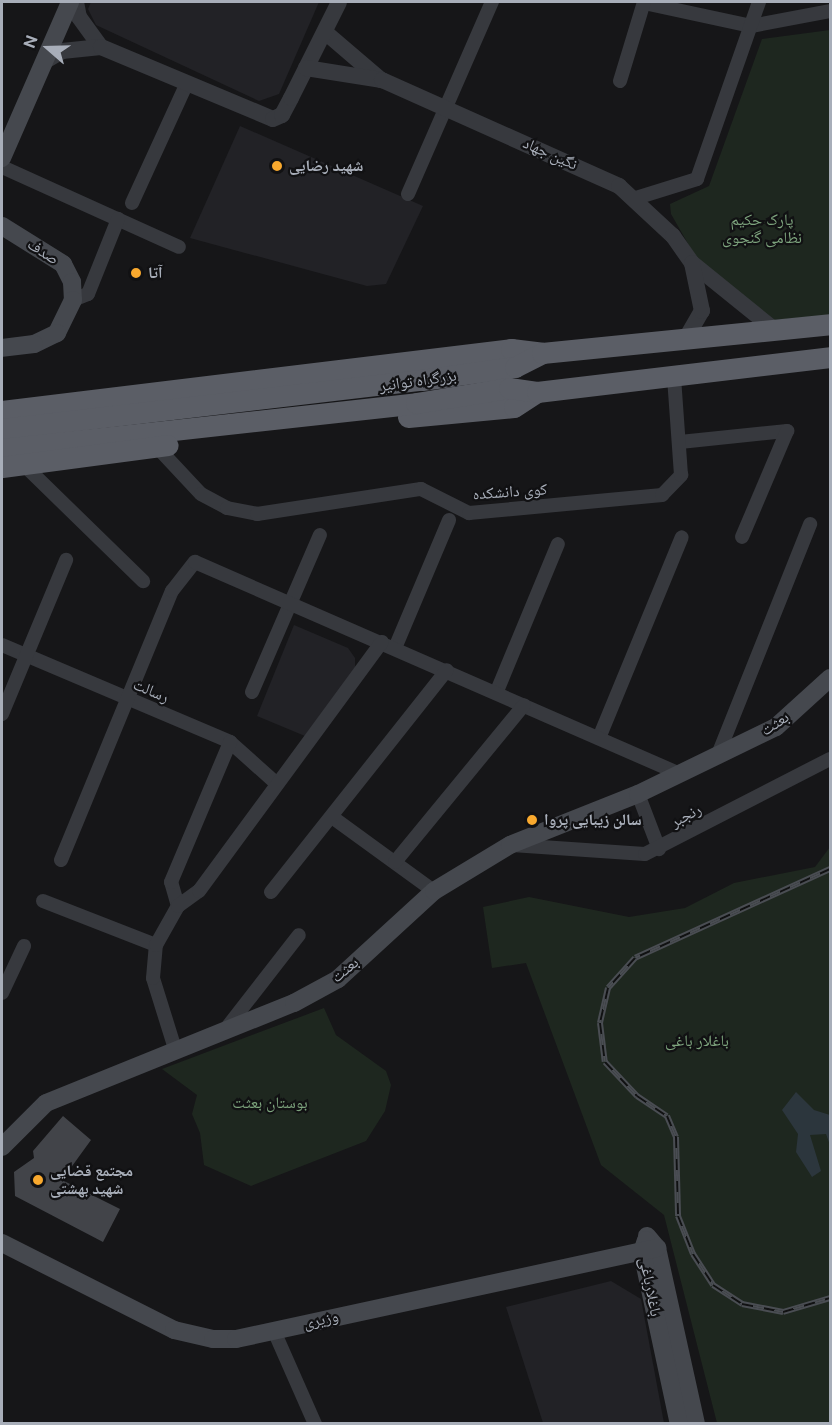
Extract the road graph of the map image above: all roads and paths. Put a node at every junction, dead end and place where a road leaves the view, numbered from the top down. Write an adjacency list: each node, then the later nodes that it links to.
1 (70, 2): 11 (main road)
2 (76, 2): 10 (street)
3 (339, 2): 9 (street)
4 (492, 2): 16 (street)
5 (644, 2): 8 (street); 14 (street)
6 (759, 2): 8 (street)
7 (831, 11): 8 (street)
8 (751, 26): 20 (street)
9 (325, 32): 12 (street); 13 (street)
10 (101, 48): 11 (street); 15 (street)
11 (45, 61): 17 (main road)
12 (306, 68): 13 (street); 15 (street)
13 (382, 80): 16 (street, نگین جهاد)
14 (620, 81)
15 (186, 85): 21 (street)
16 (447, 107): 19 (street); 20 (street, نگین جهاد)
17 (4, 146)
18 (2, 167): 22 (street)
19 (408, 194)
20 (636, 198): 25 (street, نگین جهاد)
21 (132, 203)
22 (118, 219): 24 (street); 26 (street)
23 (2, 226): 26 (main road, صدف)
24 (179, 247)
25 (692, 263): 28 (street, نگین جهاد); 29 (street)
26 (73, 300): 30 (main road)
27 (831, 324): 28 (highway, بزرگراه توانیر)
28 (776, 331): 29 (highway, بزرگراه توانیر)
29 (685, 340): 31 (highway, بزرگراه توانیر)
30 (2, 348)
31 (542, 353): 35 (highway); 36 (highway, بزرگراه توانیر)
32 (831, 357): 33 (highway, بزرگراه توانیر)
33 (674, 377): 34 (highway, بزرگراه توانیر); 37 (street, کوی دانشکده)
34 (537, 392): 38 (highway); 39 (highway, بزرگراه توانیر)
35 (2, 411)
36 (2, 429)
37 (680, 442): 38 (street, کوی دانشکده); 46 (street)
38 (157, 447): 40 (highway)
39 (2, 449)
40 (23, 464): 41 (highway); 49 (street)
41 (2, 467)
42 (449, 520): 52 (street)
43 (810, 524): 63 (street)
44 (320, 535): 50 (street)
45 (682, 537): 61 (street)
46 (742, 537)
47 (558, 544): 56 (street)
48 (66, 560): 53 (street)
49 (143, 581)
50 (290, 603): 52 (street); 57 (street); 58 (street)
51 (2, 645): 53 (street, رسالت)
52 (388, 645): 54 (street); 66 (street)
53 (26, 656): 58 (street, رسالت); 60 (street)
54 (447, 670): 56 (street); 68 (street)
55 (831, 678): 63 (main road, بعثت)
56 (496, 691): 59 (street)
57 (252, 692)
58 (128, 699): 62 (street, رسالت); 71 (street)
59 (524, 705): 61 (street); 72 (street)
60 (2, 714)
61 (599, 738): 65 (street)
62 (230, 742): 66 (street, رسالت); 76 (street)
63 (717, 757): 65 (main road, بعثت)
64 (831, 759): 70 (street, رنجبر)
65 (680, 774): 67 (main road, بعثت)
66 (277, 784): 76 (street)
67 (638, 794): 69 (main road, بعثت); 70 (street)
68 (332, 817): 72 (street); 74 (street)
69 (510, 845): 70 (street, رنجبر); 73 (main road, بعثت)
70 (659, 849)
71 (61, 860)
72 (395, 862): 73 (street)
73 (434, 891): 81 (main road, بعثت)
74 (271, 892)
75 (43, 901): 78 (street)
76 (178, 906): 78 (street)
77 (299, 934): 81 (street)
78 (156, 945): 82 (street)
79 (24, 946): 80 (street)
80 (2, 993)
81 (224, 1032): 82 (main road, بعثت)
82 (176, 1052): 83 (main road, بعثت)
83 (2, 1147)
84 (2, 1243): 86 (main road, وزیری)
85 (649, 1250): 86 (main road, وزیری); 88 (main road, باغلارباغی); 89 (main road, باغلارباغی)
86 (274, 1330): 87 (street)
87 (315, 1424)
88 (680, 1424)
89 (696, 1424)

